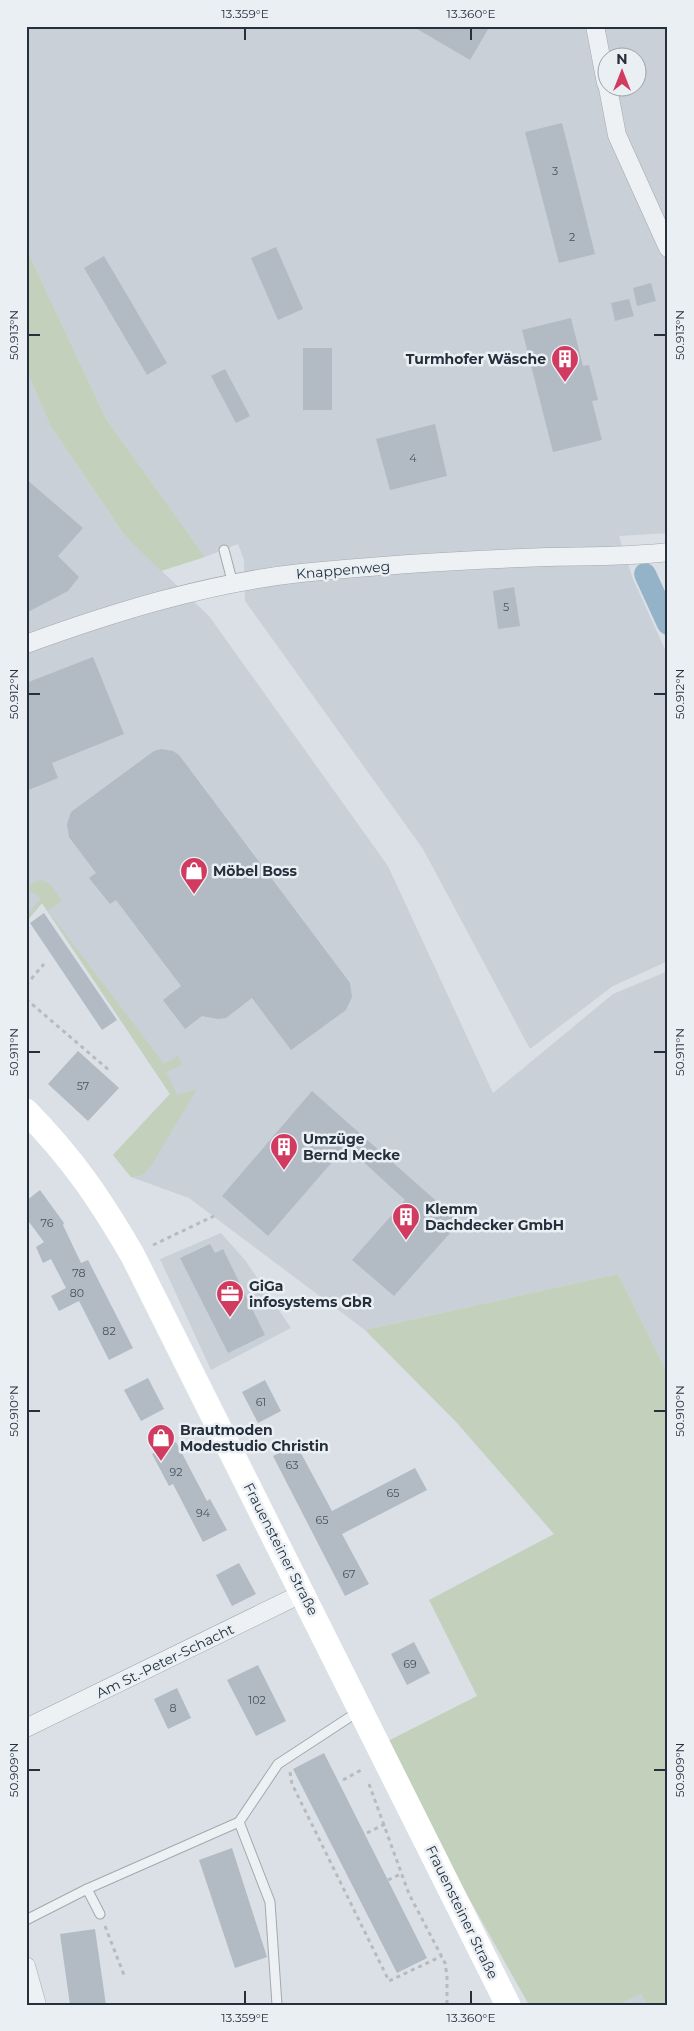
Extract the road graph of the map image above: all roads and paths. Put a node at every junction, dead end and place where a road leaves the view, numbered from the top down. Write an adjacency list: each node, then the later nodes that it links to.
1 (596, 29): 2 (street)
2 (600, 48)
3 (610, 98): 4 (street)
4 (668, 248)
5 (224, 550): 7 (lane)
6 (668, 552): 7 (street, Knappenweg)
7 (233, 584): 8 (street, Knappenweg)
8 (26, 644)
9 (44, 964): 10 (path)
10 (26, 985)
11 (26, 999): 12 (path)
12 (110, 1071)
13 (26, 1111): 16 (main road, Frauensteiner Straße)
14 (214, 1216): 15 (path)
15 (157, 1243)
16 (303, 1593): 17 (main road, Frauensteiner Straße); 18 (street, Am St.-Peter-Schacht)
17 (361, 1710): 19 (lane); 37 (main road, Frauensteiner Straße)
18 (26, 1728)
19 (288, 1757): 23 (lane); 31 (path)
20 (360, 1761): 21 (path)
21 (363, 1769): 22 (path); 24 (path)
22 (343, 1780)
23 (239, 1822): 28 (lane); 35 (lane)
24 (385, 1824): 25 (path); 26 (path)
25 (367, 1833)
26 (401, 1874): 27 (path); 31 (path)
27 (388, 1880)
28 (87, 1889): 29 (lane); 30 (lane)
29 (100, 1914): 33 (path)
30 (26, 1920)
31 (442, 1956): 36 (path)
32 (26, 1966): 34 (street)
33 (124, 1975)
34 (37, 2005)
35 (277, 2005)
36 (447, 2005)
37 (508, 2005)

